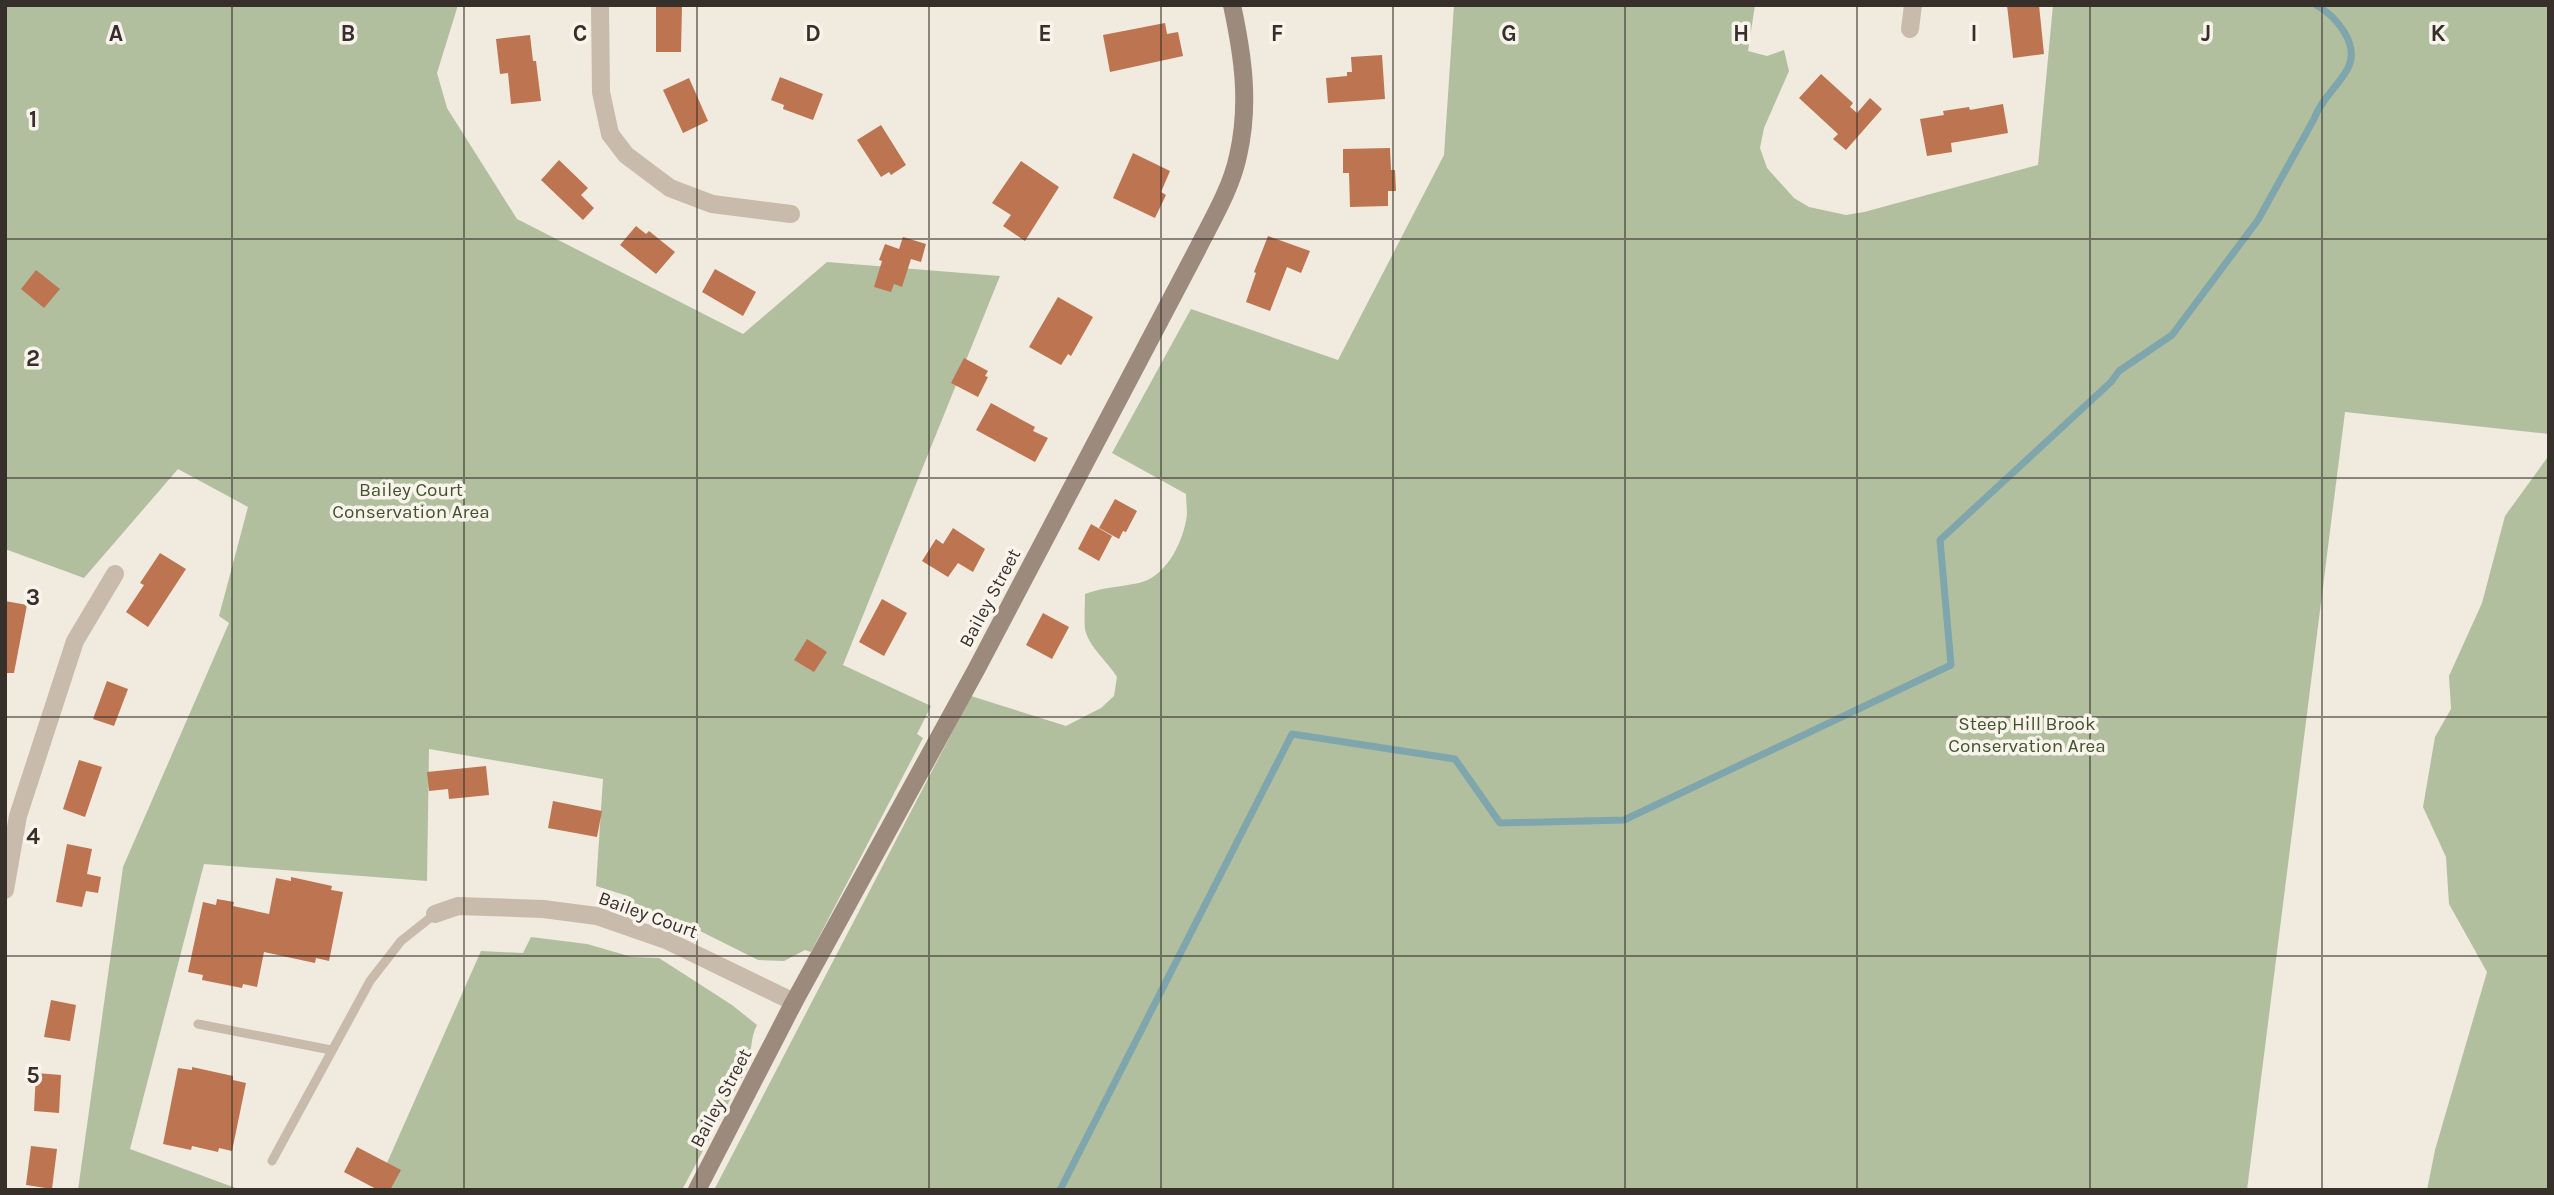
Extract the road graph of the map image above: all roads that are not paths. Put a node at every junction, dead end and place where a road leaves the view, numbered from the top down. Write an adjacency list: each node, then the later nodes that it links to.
1 (600, 5): 5 (street)
2 (1232, 5): 10 (street, Bailey Street)
3 (1913, 5): 4 (street)
4 (1910, 29)
5 (791, 214)
6 (115, 574): 7 (street)
7 (12, 814): 8 (street)
8 (5, 890)
9 (435, 914): 10 (street, Bailey Court); 12 (lane)
10 (794, 1002): 14 (street, Bailey Street)
11 (198, 1024): 12 (lane)
12 (331, 1050): 13 (lane)
13 (272, 1161)
14 (697, 1190)

